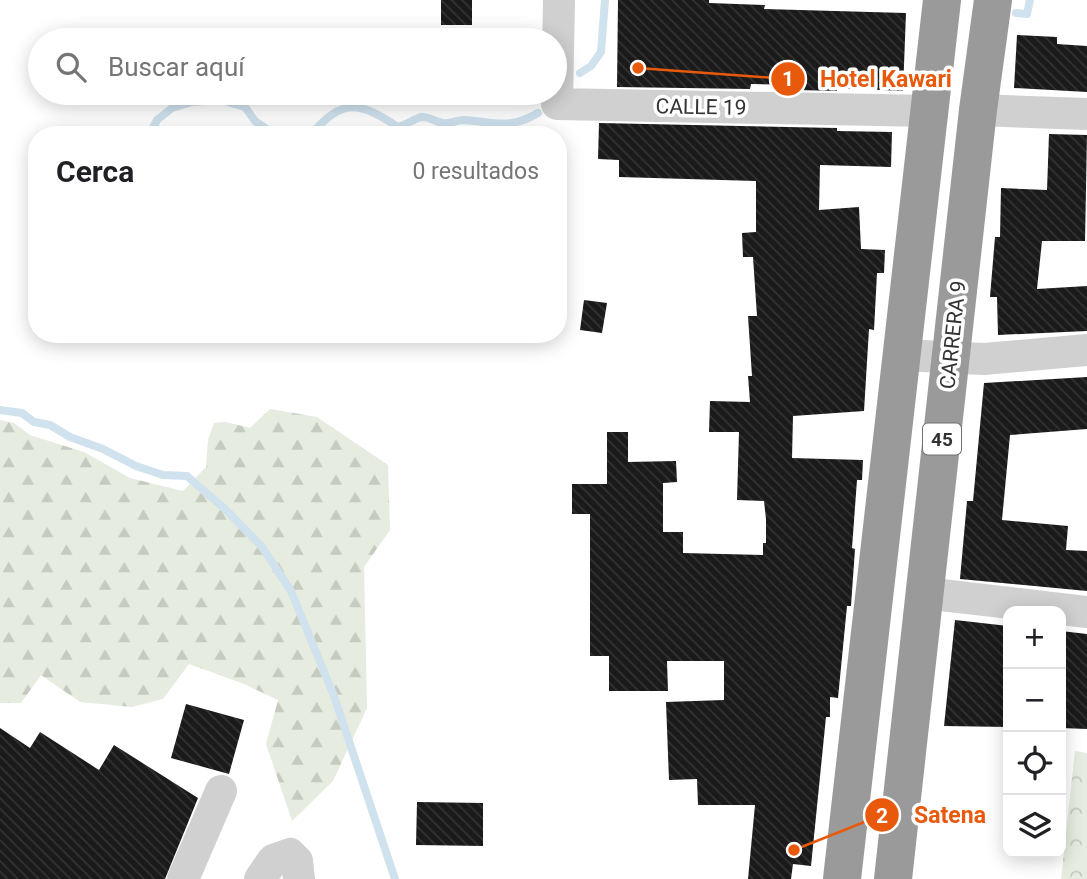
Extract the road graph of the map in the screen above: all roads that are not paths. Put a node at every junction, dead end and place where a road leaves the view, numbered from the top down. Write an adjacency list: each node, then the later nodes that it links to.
1 (559, 0): 4 (street)
2 (942, 0): 7 (highway, 45)
3 (993, 0): 6 (highway, CARRERA 9 / 45)
4 (557, 28)
5 (567, 104): 7 (street, CALLE 19)
6 (978, 110): 8 (street); 11 (highway, CARRERA 9 / 45)
7 (930, 111): 10 (highway, 45)
8 (1087, 114)
9 (1087, 350): 11 (street)
10 (902, 355): 11 (street); 18 (highway, 45)
11 (951, 359): 12 (highway, CARRERA 9 / 45)
12 (924, 593): 13 (street); 19 (highway, CARRERA 9 / 45)
13 (1087, 612)
14 (220, 791): 15 (street)
15 (183, 879)
16 (260, 879): 17 (street)
17 (299, 879)
18 (842, 879)
19 (893, 879)

